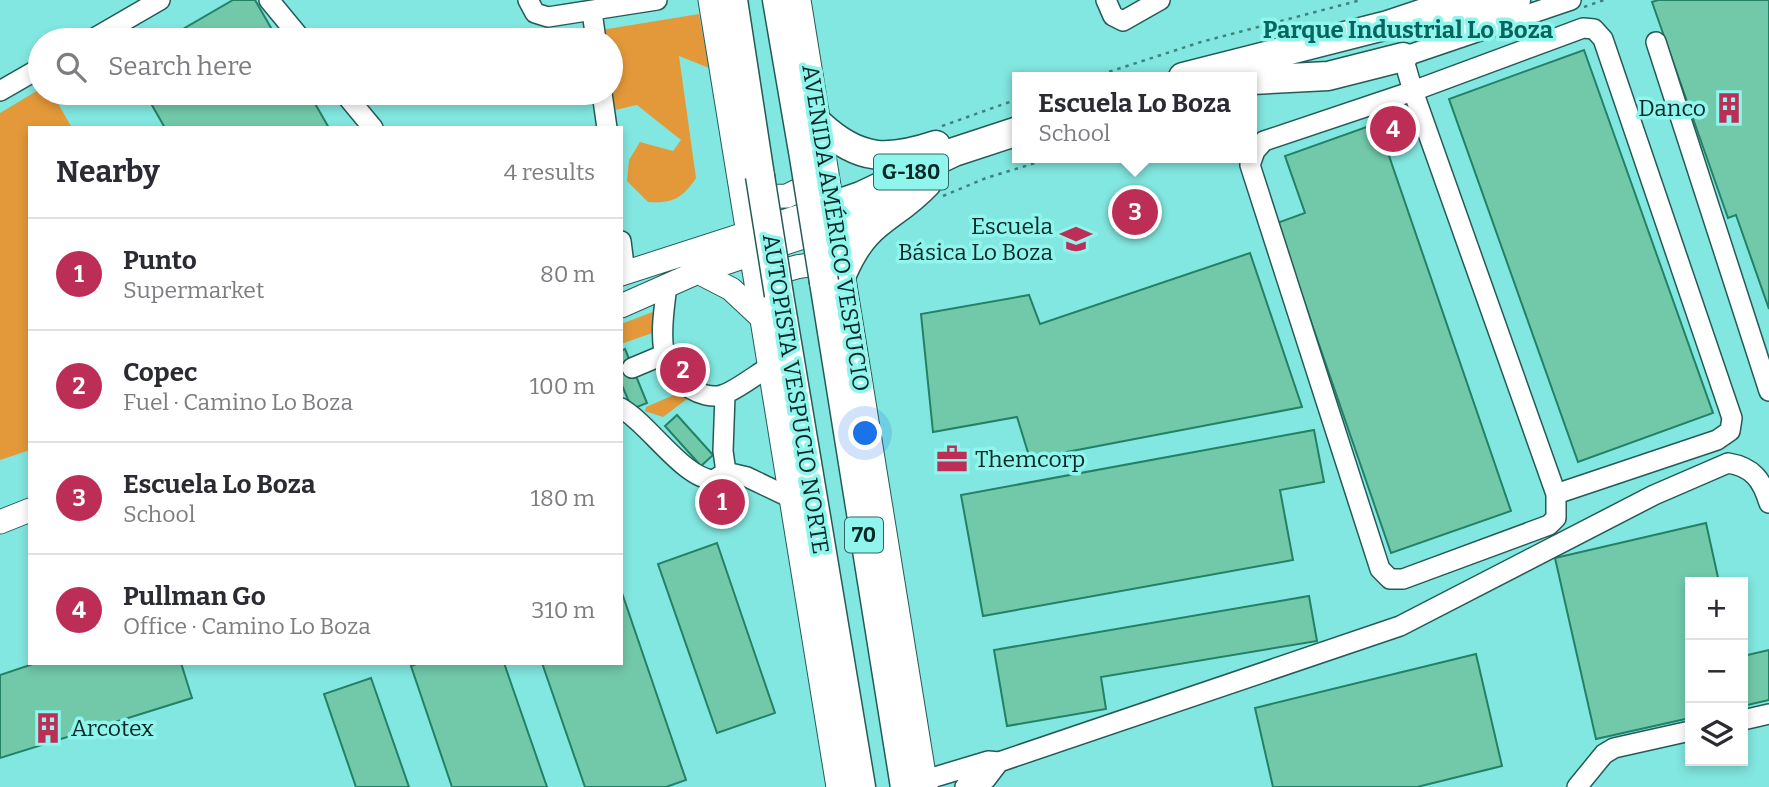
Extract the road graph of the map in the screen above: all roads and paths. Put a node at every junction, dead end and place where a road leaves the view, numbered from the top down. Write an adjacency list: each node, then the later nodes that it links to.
1 (158, 0): 17 (street)
2 (269, 0): 18 (street)
3 (528, 0): 16 (street)
4 (710, 0): 44 (main road)
5 (733, 0): 44 (highway, AUTOPISTA VESPUCIO NORTE / 70)
6 (777, 0): 43 (highway, AUTOPISTA VESPUCIO NORTE / 70)
7 (799, 0): 33 (main road, AVENIDA AMÉRICO VESPUCIO)
8 (1106, 0): 9 (street)
9 (1160, 0)
10 (1362, 0): 22 (path)
11 (1407, 0): 23 (highway)
12 (1463, 0): 24 (highway)
13 (1516, 0): 25 (highway)
14 (1571, 0): 21 (street)
15 (662, 1): 16 (street)
16 (592, 12): 19 (street)
17 (111, 28)
18 (292, 28)
19 (594, 28)
20 (1656, 41): 59 (street)
21 (1403, 57): 26 (highway); 29 (street)
22 (1108, 72)
23 (1247, 72)
24 (1249, 72)
25 (1251, 72)
26 (1257, 73)
27 (28, 75): 28 (street)
28 (0, 91)
29 (1413, 91): 39 (street); 63 (street); 63 (street)
30 (1012, 101): 36 (path)
31 (354, 105): 34 (street)
32 (604, 105): 35 (street)
33 (820, 125): 38 (highway); 43 (main road, AVENIDA AMÉRICO VESPUCIO)
34 (371, 126)
35 (607, 126)
36 (937, 128)
37 (1012, 133): 38 (highway, G-180)
38 (990, 140): 46 (highway, G-180)
39 (1257, 148)
40 (1012, 153): 45 (highway, G-180)
41 (1036, 163): 45 (path)
42 (1250, 163): 63 (street)
43 (816, 168): 44 (main road); 46 (main road, AVENIDA AMÉRICO VESPUCIO); 51 (highway, AUTOPISTA VESPUCIO NORTE / 70, bridge)
44 (751, 186): 47 (main road); 53 (highway, AUTOPISTA VESPUCIO NORTE / 70, bridge)
45 (932, 191): 46 (highway, G-180); 51 (highway)
46 (834, 216): 47 (main road, G-180); 48 (main road, G-180); 51 (main road, AVENIDA AMÉRICO VESPUCIO)
47 (747, 231): 48 (main road); 50 (main road, G-180)
48 (751, 254): 49 (main road, G-180); 53 (main road)
49 (698, 272): 52 (main road, G-180); 55 (main road)
50 (623, 273)
51 (834, 277): 53 (main road); 70 (highway, AUTOPISTA VESPUCIO NORTE / 70)
52 (667, 285): 54 (main road, G-180); 56 (street)
53 (768, 293): 55 (main road); 72 (highway, AUTOPISTA VESPUCIO NORTE / 70)
54 (623, 305)
55 (761, 317): 57 (main road)
56 (663, 355): 58 (street); 60 (street)
57 (769, 367): 60 (street); 64 (main road)
58 (632, 368)
59 (1769, 391)
60 (725, 395): 62 (street)
61 (623, 409): 62 (street)
62 (726, 472): 64 (street)
63 (1556, 494)
64 (790, 498): 71 (main road)
65 (1769, 503): 69 (street)
66 (1769, 714): 67 (street)
67 (1748, 719)
68 (1685, 732): 74 (street)
69 (999, 762): 70 (street); 73 (street)
70 (919, 785)
71 (838, 787)
72 (861, 787)
73 (965, 787)
74 (1577, 787)

